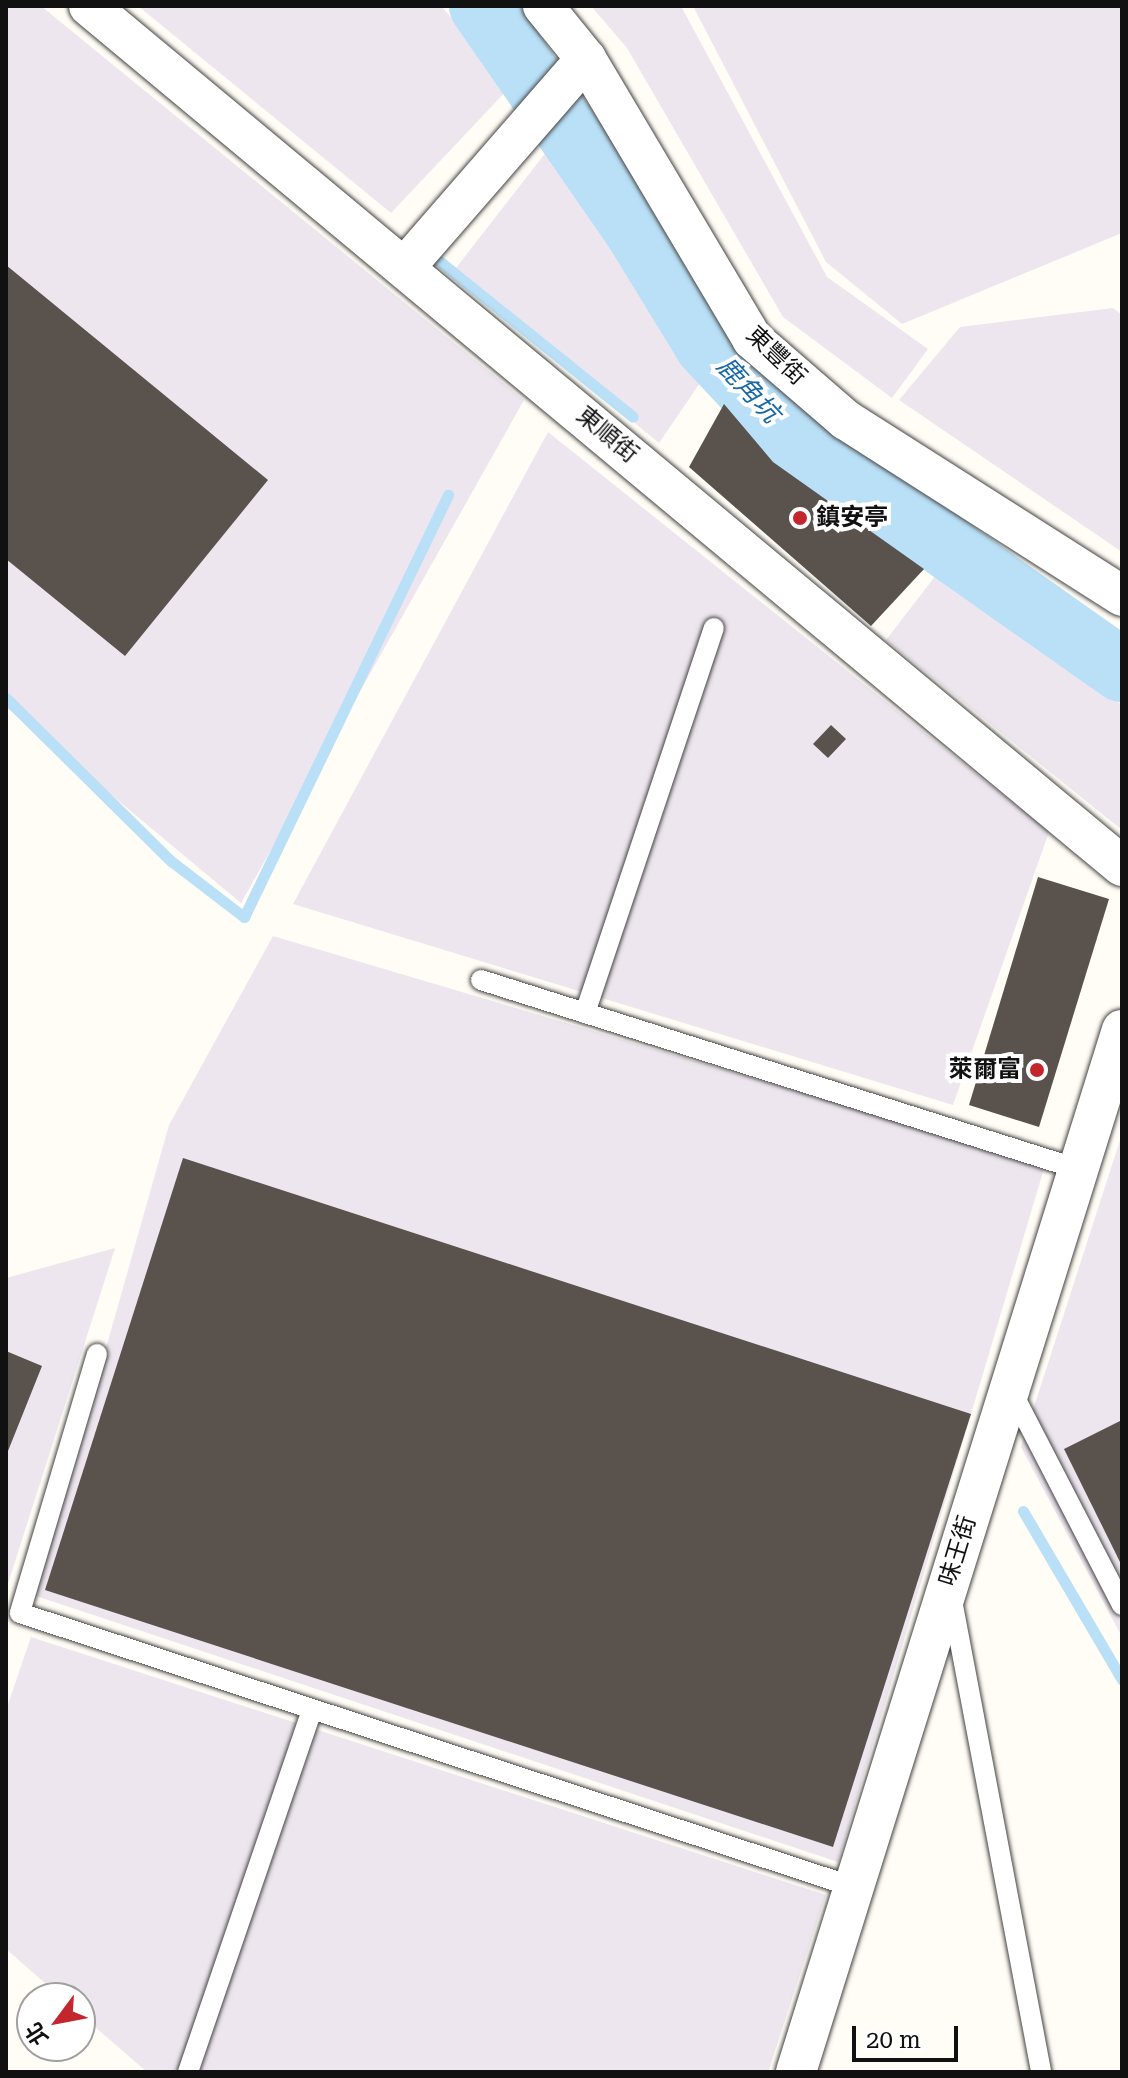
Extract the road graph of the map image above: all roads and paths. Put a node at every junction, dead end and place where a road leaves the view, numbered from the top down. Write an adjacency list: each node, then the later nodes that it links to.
1 (89, 6): 4 (street, 東順街)
2 (543, 6): 3 (street, 東豐街)
3 (576, 67): 4 (street); 5 (street, 東豐街)
4 (405, 267): 7 (street, 東順街)
5 (1122, 596)
6 (714, 628): 9 (lane)
7 (1122, 866)
8 (481, 980): 9 (lane)
9 (585, 1013): 11 (lane)
10 (1122, 1030): 11 (street, 味王街)
11 (1078, 1169): 13 (street, 味王街)
12 (97, 1354): 16 (lane)
13 (1009, 1387): 14 (street, 味王街); 15 (lane)
14 (948, 1582): 17 (street, 味王街); 20 (lane)
15 (1122, 1605)
16 (311, 1712): 17 (lane); 18 (lane)
17 (854, 1887): 19 (street, 味王街)
18 (188, 2072)
19 (796, 2072)
20 (1041, 2072)

